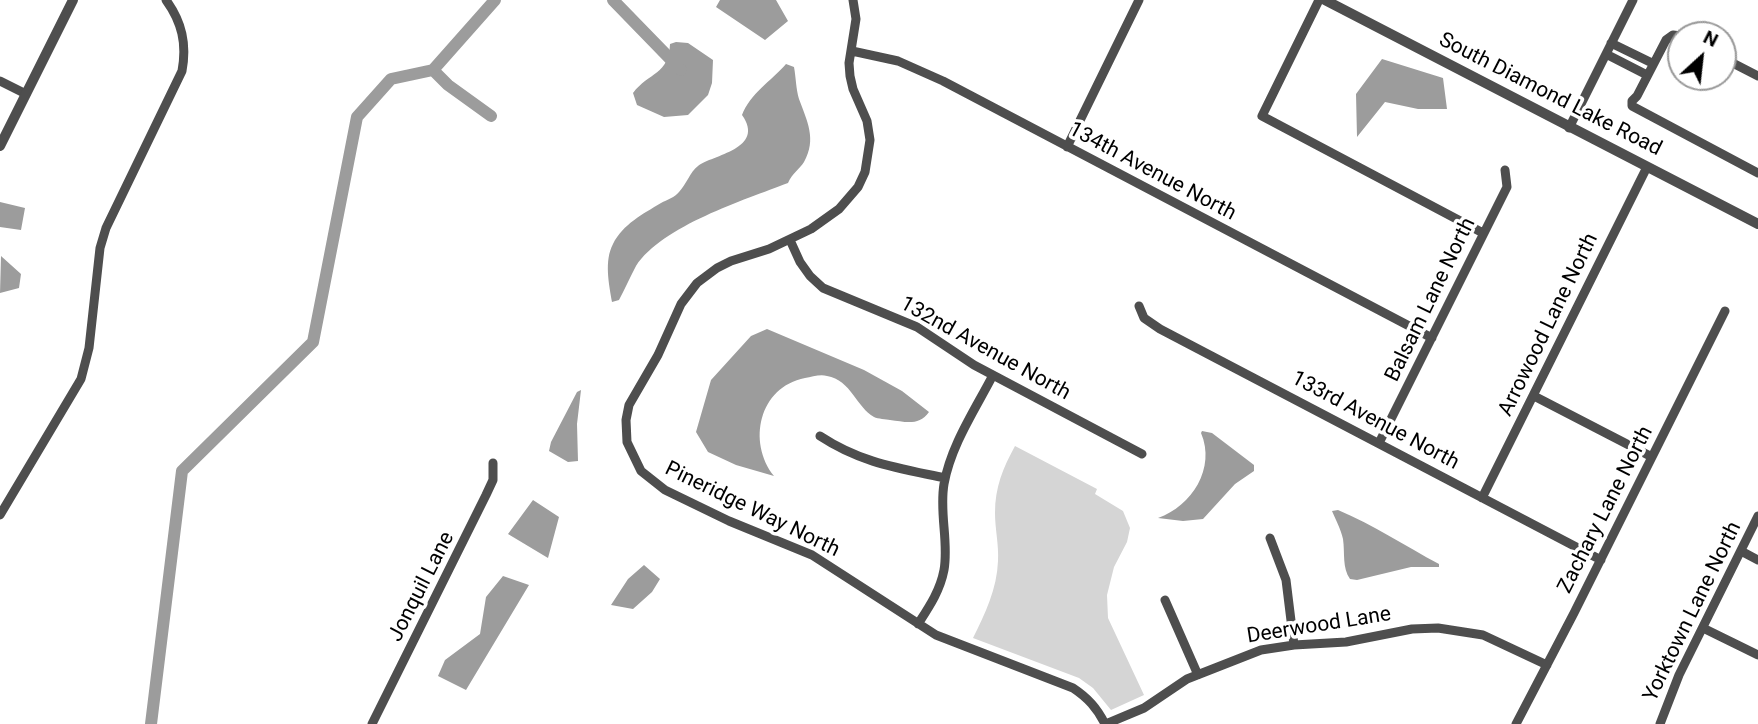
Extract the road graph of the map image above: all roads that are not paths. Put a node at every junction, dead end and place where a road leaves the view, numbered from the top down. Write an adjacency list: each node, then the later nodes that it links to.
1 (73, 0): 17 (street)
2 (166, 0): 39 (street)
3 (853, 0): 10 (street, Pineridge Way North)
4 (1139, 0): 20 (street)
5 (1319, 0): 25 (street)
6 (1325, 0): 18 (street, South Diamond Lake Road)
7 (1633, 0): 9 (street)
8 (1667, 40): 12 (street)
9 (1611, 43): 11 (street); 12 (street)
10 (852, 51): 20 (street, 134th Avenue North); 26 (street, Pineridge Way North)
11 (1606, 54): 14 (street); 18 (street)
12 (1652, 63): 14 (street)
13 (1737, 65): 15 (street)
14 (1647, 75): 23 (street)
15 (1758, 76)
16 (0, 81): 17 (street)
17 (26, 94): 19 (street)
18 (1569, 128): 21 (street, South Diamond Lake Road)
19 (0, 146)
20 (1067, 146): 29 (street, 134th Avenue North)
21 (1647, 167): 24 (street, South Diamond Lake Road); 31 (street, Arrowood Lane North)
22 (1505, 170): 25 (street, Balsam Lane North)
23 (1758, 173)
24 (1758, 224)
25 (1483, 233): 29 (street, Balsam Lane North)
26 (790, 240): 30 (street, 132nd Avenue North); 46 (street, Pineridge Way North)
27 (1139, 306): 33 (street, 133rd Avenue North)
28 (1725, 311): 35 (street, Zachary Lane North)
29 (1432, 338): 33 (street, Balsam Lane North)
30 (993, 375): 34 (street, 132nd Avenue North); 37 (street)
31 (1534, 396): 35 (street); 38 (street, Arrowood Lane North)
32 (820, 436): 37 (street)
33 (1379, 443): 38 (street, 133rd Avenue North)
34 (1142, 454)
35 (1652, 457): 43 (street, Zachary Lane North)
36 (493, 463): 52 (street, Jonquil Lane)
37 (945, 478): 46 (street)
38 (1482, 498): 43 (street, 133rd Avenue North)
39 (0, 514)
40 (1758, 516): 42 (street, Yorktown Lane North)
41 (1270, 538): 48 (street)
42 (1741, 551): 44 (street); 47 (street, Yorktown Lane North)
43 (1601, 560): 50 (street, Zachary Lane North)
44 (1758, 560)
45 (1166, 600): 51 (street)
46 (918, 624): 53 (street, Pineridge Way North)
47 (1703, 628): 49 (street); 55 (street, Yorktown Lane North)
48 (1294, 645): 50 (street, Deerwood Lane); 51 (street, Deerwood Lane)
49 (1758, 655)
50 (1547, 665): 54 (street, Zachary Lane North)
51 (1198, 675): 53 (street, Deerwood Lane)
52 (372, 724)
53 (1105, 724)
54 (1516, 724)
55 (1660, 724)

